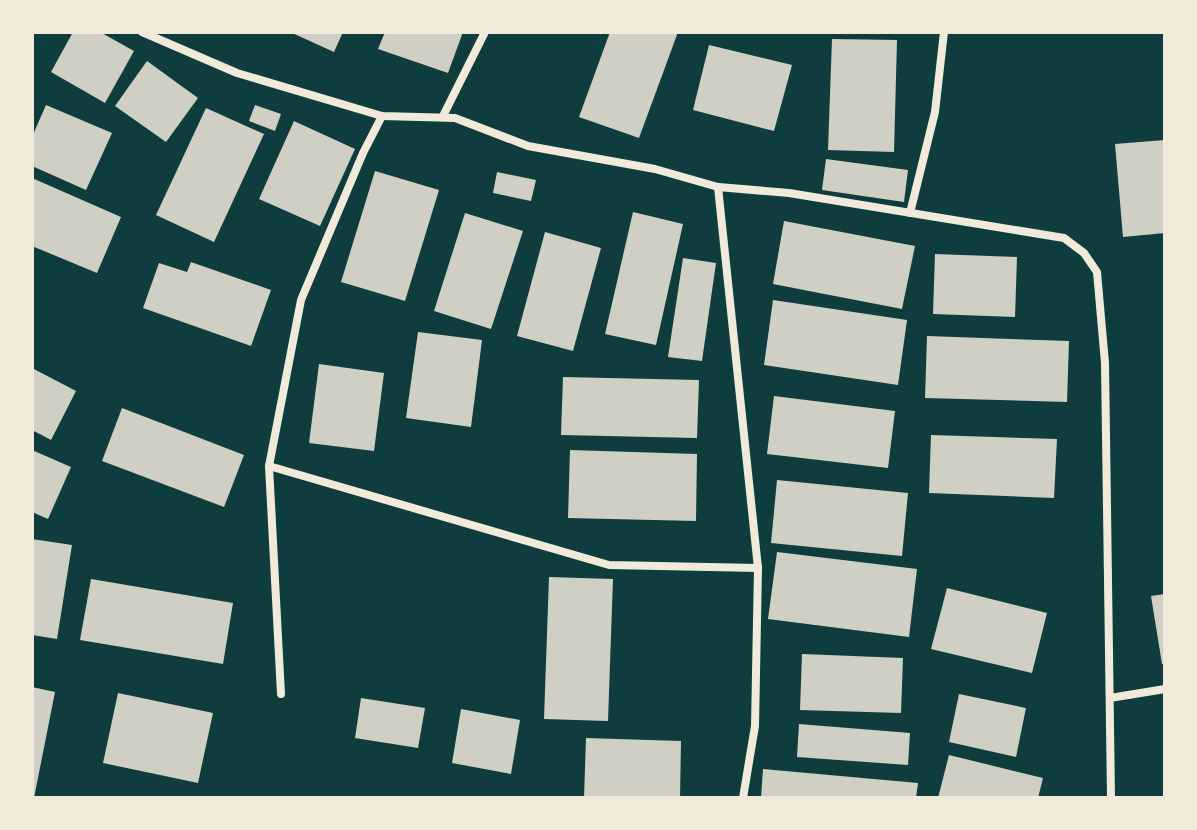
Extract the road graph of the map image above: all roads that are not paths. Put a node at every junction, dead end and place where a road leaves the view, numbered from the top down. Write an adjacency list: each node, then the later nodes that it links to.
1 (142, 32): 4 (street)
2 (485, 32): 5 (street)
3 (944, 32): 7 (street)
4 (382, 116): 5 (street); 8 (street)
5 (443, 116): 6 (street)
6 (718, 187): 7 (street); 9 (street)
7 (910, 213): 12 (street)
8 (269, 466): 9 (street); 11 (street)
9 (758, 568): 13 (street)
10 (1165, 689): 12 (street)
11 (281, 694)
12 (1110, 698): 14 (street)
13 (743, 798)
14 (1111, 798)

